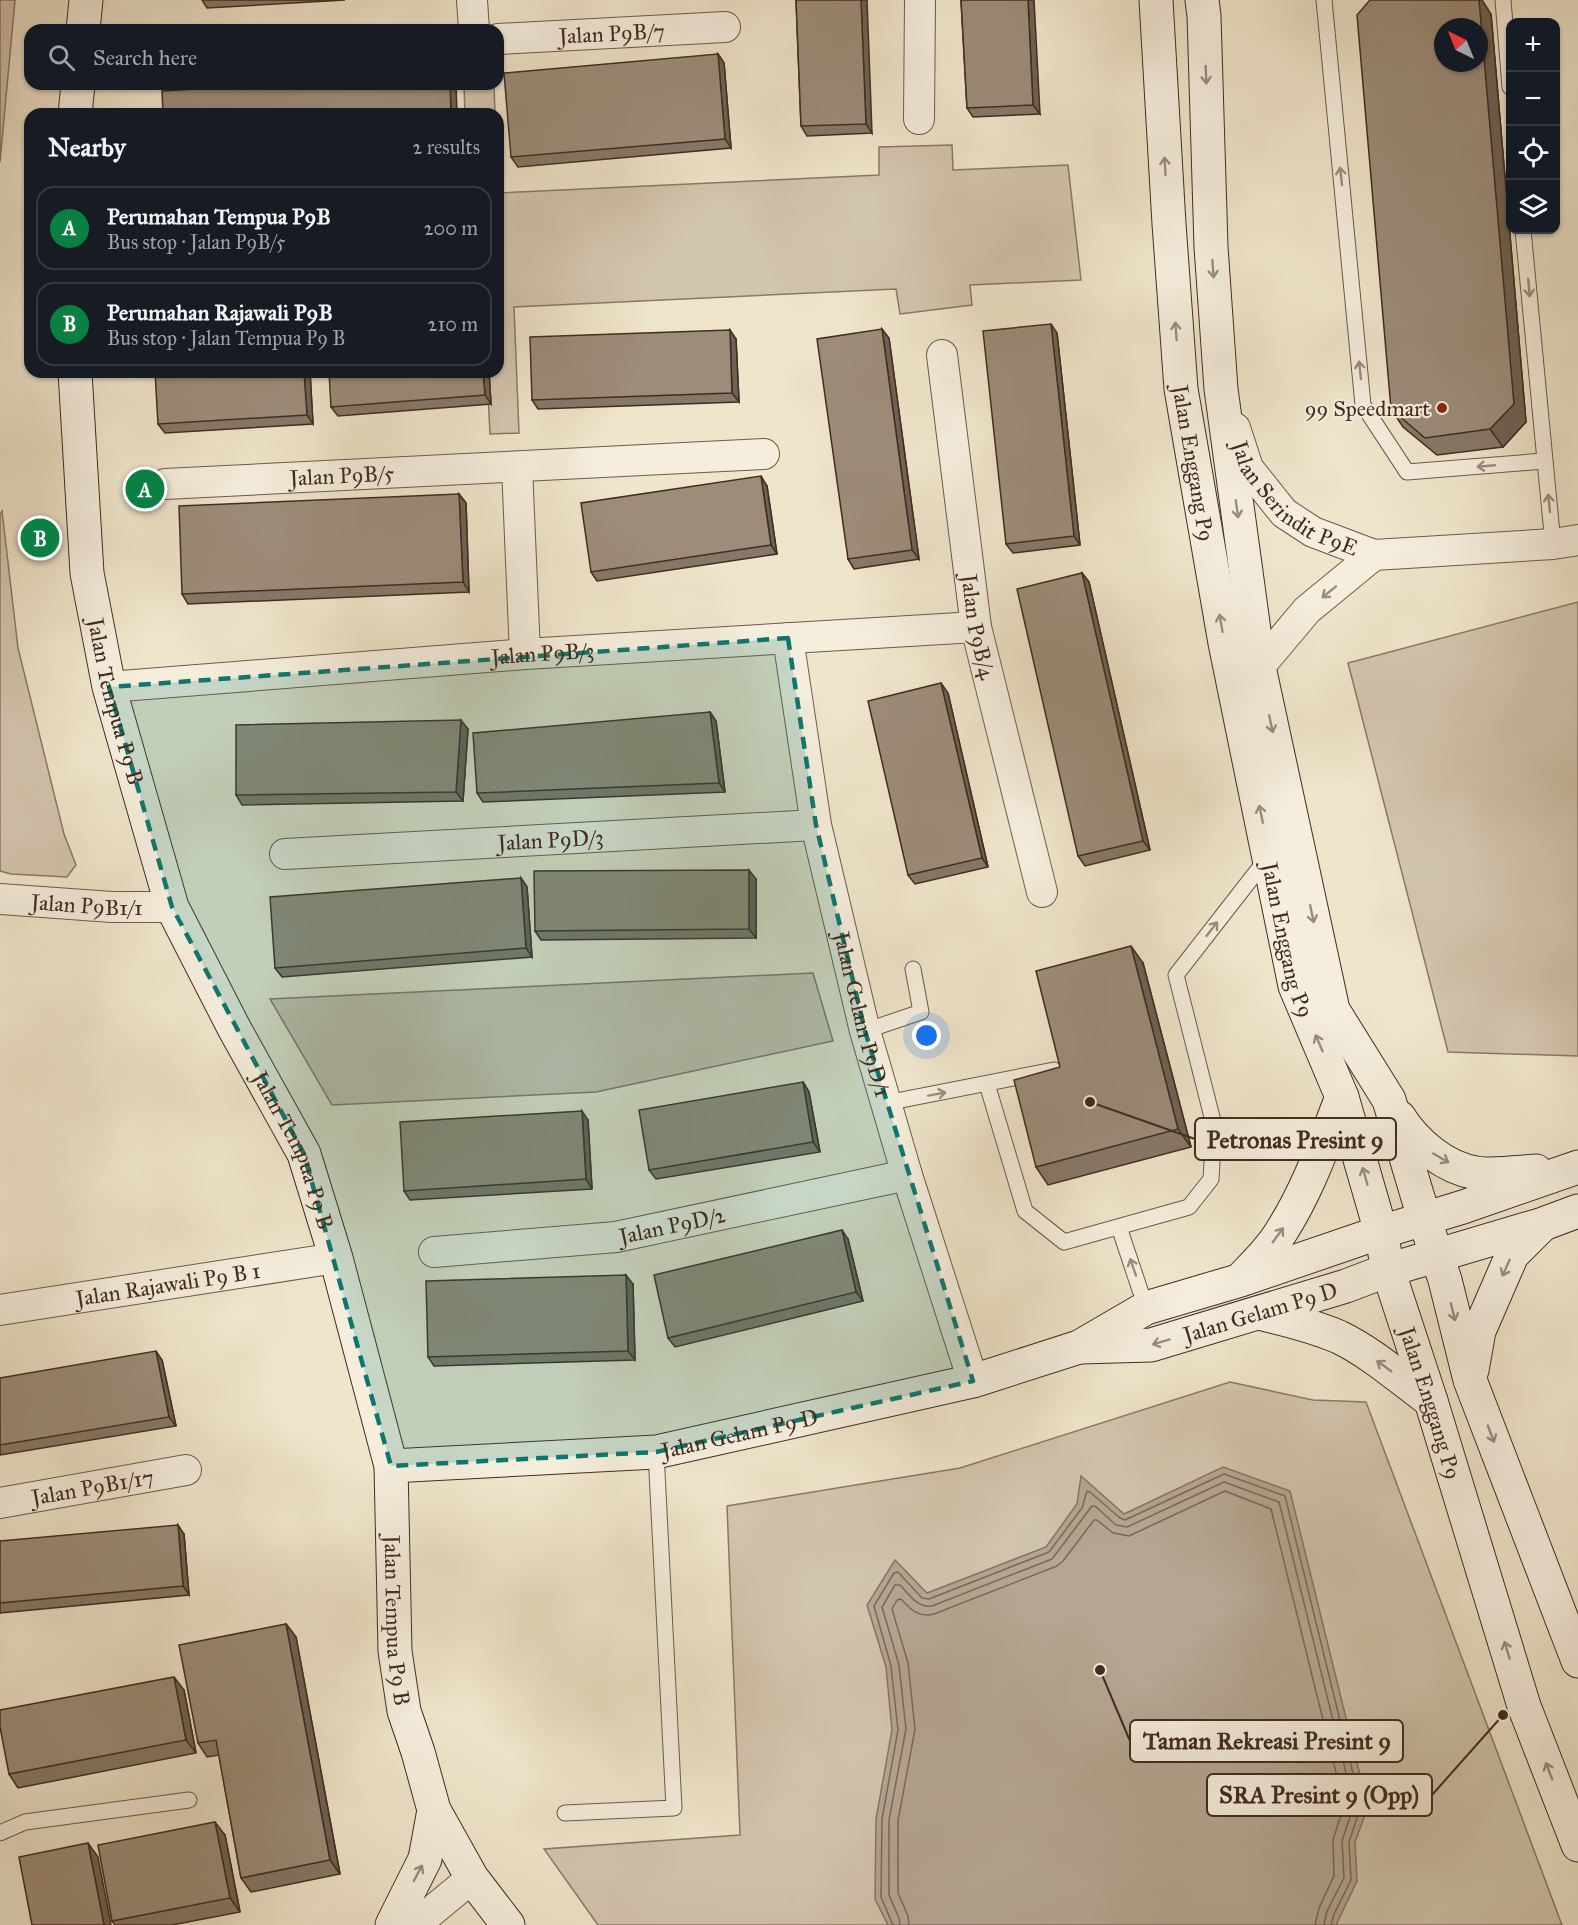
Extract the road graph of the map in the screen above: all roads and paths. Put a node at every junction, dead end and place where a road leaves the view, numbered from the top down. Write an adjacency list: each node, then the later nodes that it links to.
1 (86, 0): 8 (main road)
2 (472, 0): 9 (street)
3 (920, 0): 15 (street)
4 (1156, 0): 33 (main road, Jalan Enggang P9, one-way to 4)
5 (1324, 0): 21 (lane, one-way to 5)
6 (1503, 0): 12 (lane)
7 (1206, 5): 19 (main road, Jalan Enggang P9, one-way to 19)
8 (84, 24)
9 (474, 24)
10 (725, 27): 11 (street, Jalan P9B/7)
11 (504, 39)
12 (1509, 72)
13 (77, 90): 14 (main road)
14 (76, 108)
15 (919, 119)
16 (1523, 234): 21 (lane, one-way to 21)
17 (942, 355): 26 (street, Jalan P9B/4)
18 (75, 378): 30 (main road, Jalan Tempua P9 B)
19 (1221, 389): 25 (street, Jalan Serindit P9E); 29 (main road, Jalan Enggang P9, one-way to 29)
20 (764, 454): 22 (street, Jalan P9B/5)
21 (1544, 461): 24 (lane, one-way to 21)
22 (517, 467): 23 (street, Jalan P9B/5); 28 (street)
23 (165, 484)
24 (1566, 542): 25 (street, Jalan Serindit P9E)
25 (1374, 555): 29 (street, Jalan Serindit P9E, one-way to 29)
26 (976, 627): 27 (street, Jalan P9B/3); 34 (street, Jalan P9B/4)
27 (788, 638): 28 (street, Jalan P9B/3); 31 (street, Jalan Gelam P9D/1)
28 (525, 654): 30 (street, Jalan P9B/3)
29 (1259, 667): 42 (main road, Jalan Enggang P9, one-way to 42)
30 (109, 687): 36 (main road, Jalan Tempua P9 B)
31 (816, 825): 32 (street, Jalan P9D/3); 38 (street, Jalan Gelam P9D/1)
32 (285, 854)
33 (1269, 855): 41 (main road, Jalan Enggang P9, one-way to 33); 49 (lane, one-way to 33)
34 (1042, 892)
35 (0, 899): 36 (street, Jalan P9B1/1)
36 (172, 907): 53 (main road, Jalan Tempua P9 B)
37 (913, 969): 38 (lane)
38 (865, 1031): 43 (street, Jalan Gelam P9D/1)
39 (1068, 1067): 40 (lane)
40 (987, 1084): 43 (lane, one-way to 40); 49 (lane)
41 (1342, 1097): 50 (main road, Jalan Enggang P9, one-way to 41); 55 (main road, one-way to 41)
42 (1389, 1100): 44 (main road, one-way to 44); 47 (main road, Jalan Enggang P9)
43 (886, 1103): 45 (street, Jalan Gelam P9D/1)
44 (1574, 1168): 47 (main road, Jalan Gelam P9 D)
45 (907, 1175): 51 (street, Jalan P9D/2); 61 (street, Jalan Gelam P9D/1)
46 (1578, 1211): 48 (main road, Jalan Gelam P9 D)
47 (1424, 1218): 50 (main road, Jalan Gelam P9 D); 52 (main road, Jalan Enggang P9)
48 (1544, 1224): 52 (main road, Jalan Gelam P9 D); 60 (main road, one-way to 60)
49 (1119, 1227): 56 (lane, one-way to 49)
50 (1381, 1232): 54 (main road, Jalan Enggang P9); 55 (main road, Jalan Gelam P9 D)
51 (434, 1251)
52 (1438, 1255): 54 (main road, Jalan Gelam P9 D); 60 (main road, Jalan Enggang P9, one-way to 60)
53 (336, 1258): 57 (street, Jalan Rajawali P9 B 1); 64 (main road, Jalan Tempua P9 B)
54 (1388, 1270): 58 (main road, Jalan Gelam P9 D); 62 (main road, Jalan Enggang P9)
55 (1241, 1280): 56 (main road, Jalan Gelam P9 D)
56 (1146, 1308): 59 (main road, Jalan Gelam P9 D)
57 (0, 1310)
58 (1257, 1313): 59 (main road, Jalan Gelam P9 D, one-way to 59); 62 (main road, one-way to 58)
59 (1079, 1347): 61 (main road, Jalan Gelam P9 D)
60 (1470, 1380): 67 (main road, Jalan Enggang P9, one-way to 67)
61 (973, 1381): 63 (main road, Jalan Gelam P9 D)
62 (1431, 1401): 72 (main road, Jalan Enggang P9, one-way to 62)
63 (657, 1452): 64 (main road, Jalan Gelam P9 D); 70 (lane)
64 (392, 1466): 69 (main road, Jalan Tempua P9 B)
65 (186, 1470): 66 (street, Jalan P9B1/17)
66 (0, 1503)
67 (1578, 1661)
68 (189, 1800): 71 (lane)
69 (434, 1810): 73 (main road, Jalan Tempua P9 B); 74 (main road, one-way to 69)
70 (565, 1813)
71 (0, 1833)
72 (1578, 1845)
73 (472, 1878): 75 (street); 76 (main road, Jalan Tempua P9 B)
74 (392, 1925)
75 (415, 1925)
76 (508, 1925)

